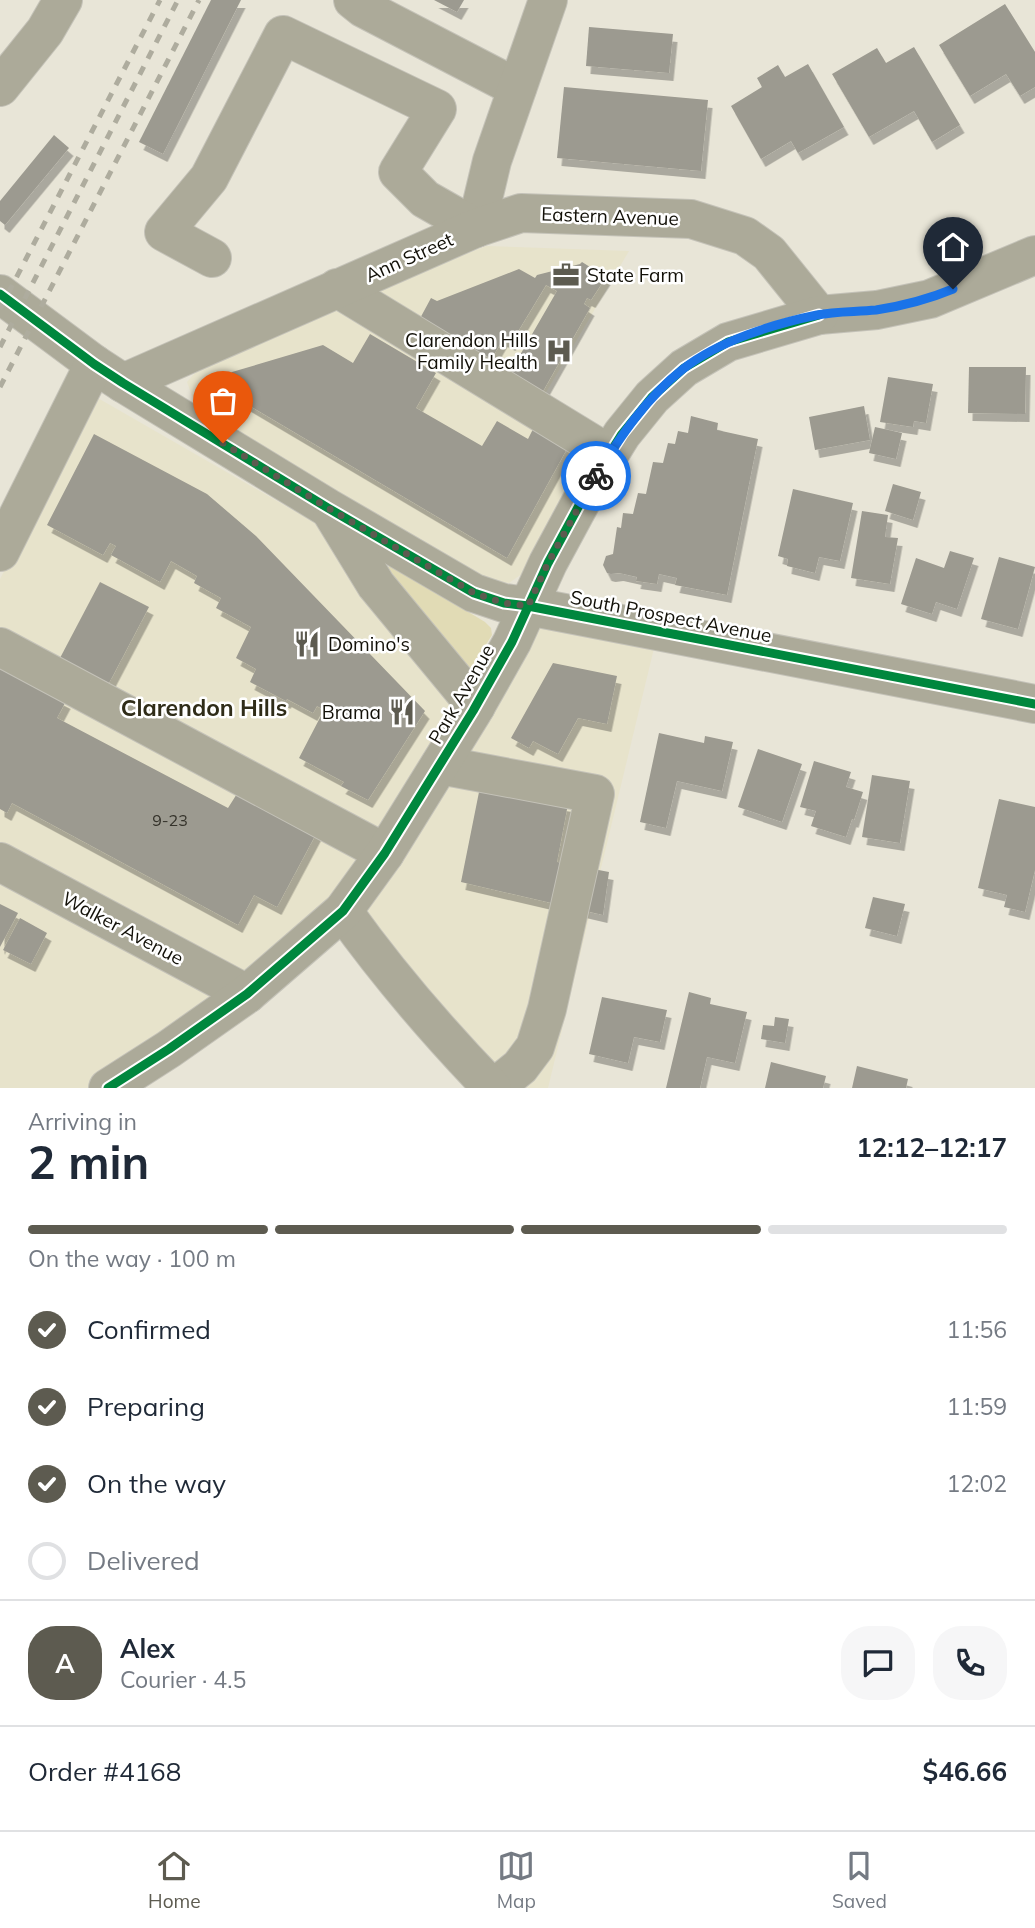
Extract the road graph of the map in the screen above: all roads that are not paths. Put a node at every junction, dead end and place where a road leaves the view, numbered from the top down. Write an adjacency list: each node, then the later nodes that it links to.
1 (63, 0): 4 (street)
2 (353, 0): 5 (street)
3 (548, 0): 5 (street, Ann Street)
4 (0, 87)
5 (517, 88): 6 (street, Ann Street)
6 (477, 228): 8 (street); 9 (street, Ann Street); 11 (street, Eastern Avenue)
7 (1035, 255): 11 (street)
8 (212, 258)
9 (337, 288): 12 (street, Ann Street); 13 (street)
10 (3, 296): 12 (street, South Prospect Avenue)
11 (818, 315): 13 (street, Park Avenue)
12 (109, 373): 14 (street, South Prospect Avenue); 15 (street)
13 (609, 454): 16 (street, Park Avenue)
14 (329, 509): 16 (street, South Prospect Avenue); 19 (street, South Prospect Avenue)
15 (0, 552)
16 (528, 606): 18 (street, South Prospect Avenue); 19 (street, Park Avenue)
17 (0, 647): 21 (street)
18 (1035, 704)
19 (476, 706): 20 (street, Park Avenue)
20 (440, 765): 21 (street, Park Avenue); 26 (street)
21 (385, 853): 23 (street, Park Avenue)
22 (0, 862): 24 (street, Walker Avenue)
23 (343, 911): 24 (street, Park Avenue); 26 (street)
24 (247, 994): 25 (street, Park Avenue)
25 (108, 1088)
26 (493, 1088)

